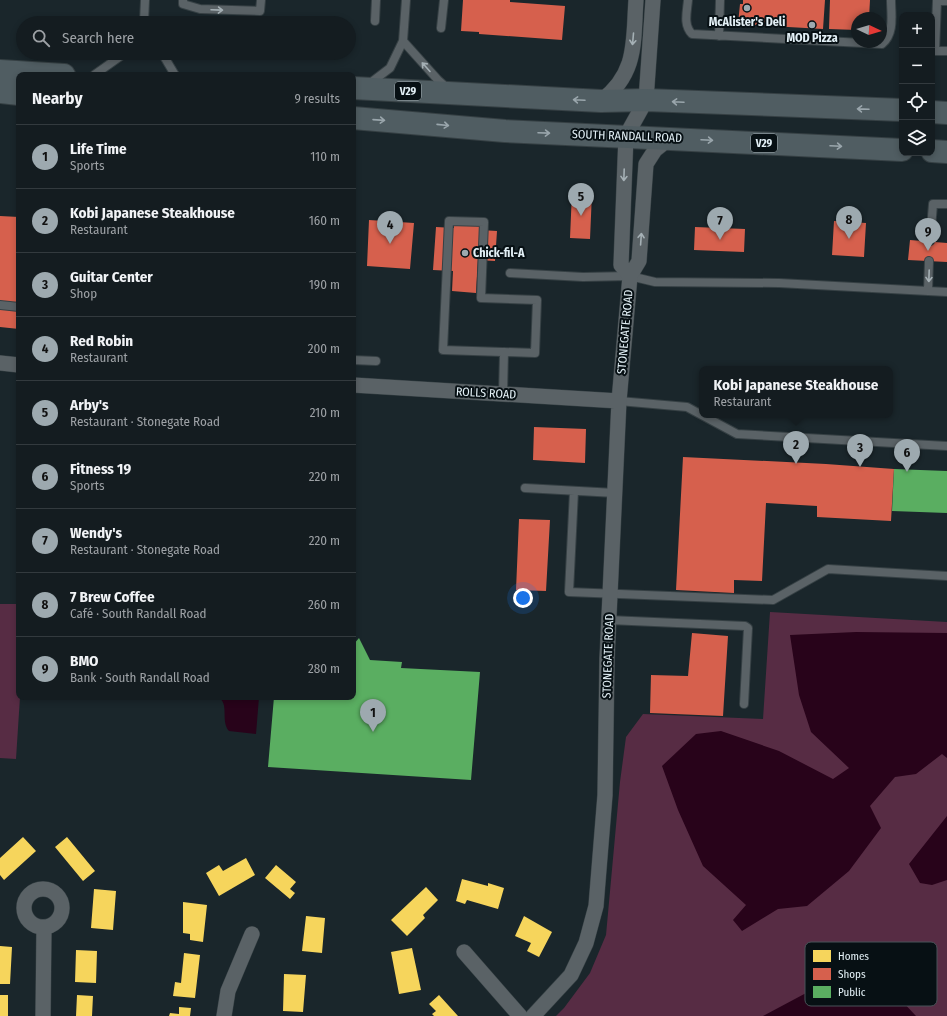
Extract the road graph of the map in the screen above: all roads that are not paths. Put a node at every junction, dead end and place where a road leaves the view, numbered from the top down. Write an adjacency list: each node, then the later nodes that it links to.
1 (145, 0): 13 (lane)
2 (183, 0): 3 (lane, one-way to 3)
3 (261, 0)
4 (376, 0): 14 (lane)
5 (406, 0): 17 (lane)
6 (444, 0): 15 (lane)
7 (636, 0): 30 (street, one-way to 30)
8 (653, 0): 29 (street, STONEGATE ROAD)
9 (688, 0): 16 (lane)
10 (720, 0): 16 (lane)
11 (891, 0): 16 (lane)
12 (942, 1): 18 (lane)
13 (144, 16)
14 (374, 22)
15 (441, 28)
16 (719, 36)
17 (403, 41): 25 (lane); 27 (lane, one-way to 17)
18 (947, 52)
19 (115, 60): 23 (lane)
20 (166, 60): 24 (lane)
21 (0, 71): 22 (main road)
22 (16, 72)
23 (98, 72)
24 (173, 72)
25 (358, 88): 27 (main road, V29)
26 (0, 92): 28 (main road)
27 (454, 93): 30 (main road, V29, one-way to 27)
28 (16, 94)
29 (646, 100): 30 (main road, V29); 31 (main road, V29, one-way to 29); 35 (street, STONEGATE ROAD)
30 (601, 101)
31 (899, 110)
32 (935, 112): 33 (main road)
33 (947, 113)
34 (356, 118): 35 (main road, SOUTH RANDALL ROAD / V29, one-way to 35)
35 (626, 136): 36 (main road, SOUTH RANDALL ROAD / V29); 44 (street, STONEGATE ROAD, one-way to 44)
36 (670, 138): 37 (main road, SOUTH RANDALL ROAD / V29, one-way to 37); 44 (street, STONEGATE ROAD, one-way to 36)
37 (899, 150)
38 (935, 151): 39 (main road)
39 (947, 152)
40 (947, 204): 41 (lane)
41 (930, 241)
42 (929, 261): 45 (lane, one-way to 45)
43 (510, 273): 44 (lane)
44 (630, 276): 45 (lane); 56 (street, STONEGATE ROAD)
45 (928, 290): 46 (lane)
46 (947, 292)
47 (0, 305): 48 (lane)
48 (16, 307)
49 (504, 352): 49 (lane); 55 (lane)
50 (356, 360): 51 (lane)
51 (376, 361)
52 (0, 363): 53 (street)
53 (16, 364)
54 (356, 385): 55 (street, ROLLS ROAD)
55 (503, 394): 56 (street, ROLLS ROAD)
56 (619, 401): 57 (lane); 62 (street, STONEGATE ROAD)
57 (699, 413)
58 (707, 418): 59 (lane)
59 (947, 446)
60 (525, 488): 61 (lane)
61 (574, 491): 62 (lane); 64 (lane)
62 (615, 493): 64 (street, STONEGATE ROAD)
63 (947, 576): 64 (lane)
64 (610, 594): 65 (street, STONEGATE ROAD)
65 (609, 620): 66 (lane); 73 (street, STONEGATE ROAD)
66 (744, 704)
67 (44, 927): 70 (street)
68 (252, 934): 71 (street)
69 (464, 952): 72 (street)
70 (43, 1016)
71 (224, 1016)
72 (520, 1016)
73 (533, 1016)

